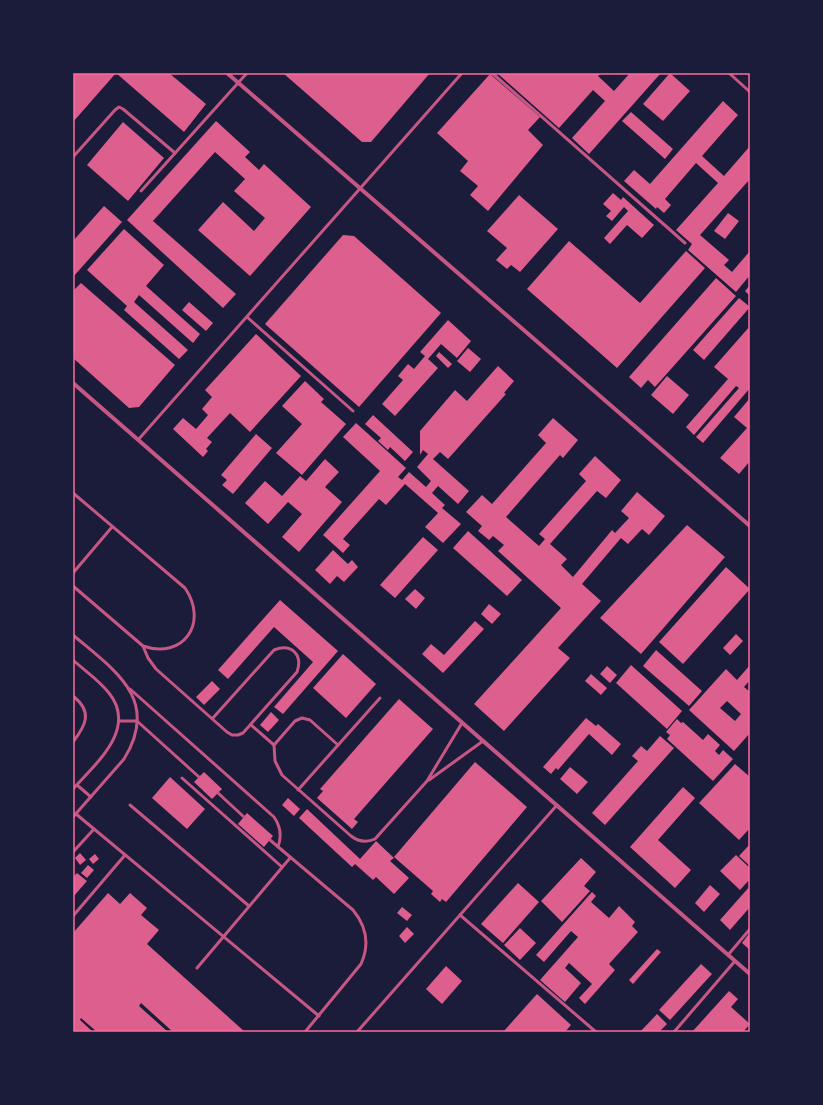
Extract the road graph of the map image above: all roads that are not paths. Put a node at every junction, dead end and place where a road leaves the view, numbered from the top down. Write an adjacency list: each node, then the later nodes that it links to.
1 (227, 73): 6 (street)
2 (247, 73): 6 (lane)
3 (462, 73): 10 (lane)
4 (492, 73): 12 (lane)
5 (728, 73): 7 (lane)
6 (238, 83): 8 (lane); 10 (street)
7 (750, 92)
8 (175, 154): 9 (lane); 11 (lane)
9 (73, 157)
10 (360, 189): 13 (lane); 18 (street)
11 (141, 191)
12 (686, 243)
13 (247, 317): 15 (lane); 16 (lane)
14 (73, 383): 16 (street)
15 (353, 411)
16 (138, 440): 31 (street)
17 (73, 493): 19 (lane)
18 (750, 526)
19 (112, 527): 20 (lane); 23 (lane)
20 (73, 573)
21 (73, 586): 23 (lane)
22 (73, 634): 25 (lane)
23 (143, 646): 28 (lane)
24 (73, 660): 29 (lane)
25 (129, 688): 30 (lane); 52 (lane)
26 (73, 696): 34 (lane)
27 (380, 698): 36 (lane)
28 (212, 719): 32 (lane); 32 (lane)
29 (119, 721): 30 (lane); 40 (lane)
30 (137, 721): 37 (lane); 44 (lane)
31 (462, 723): 33 (street); 39 (lane)
32 (251, 725): 35 (lane)
33 (483, 741): 39 (lane); 46 (street)
34 (73, 742)
35 (274, 745): 36 (lane); 42 (lane)
36 (338, 745): 42 (lane)
37 (200, 777)
38 (182, 778): 56 (lane)
39 (428, 781): 42 (lane)
40 (77, 785): 41 (lane); 44 (lane)
41 (73, 789)
42 (298, 790)
43 (218, 793): 49 (lane)
44 (91, 797): 47 (lane)
45 (130, 805): 57 (lane)
46 (557, 805): 58 (lane); 62 (street)
47 (76, 814): 48 (lane); 50 (lane)
48 (73, 817)
49 (244, 817)
50 (94, 829): 53 (lane); 54 (lane)
51 (270, 840): 52 (lane)
52 (278, 847): 55 (lane)
53 (73, 852)
54 (125, 855): 59 (lane); 61 (lane)
55 (290, 858): 56 (lane); 66 (lane)
56 (282, 867): 57 (lane)
57 (249, 906): 61 (lane)
58 (460, 915): 68 (lane); 69 (lane)
59 (73, 916)
60 (750, 929): 62 (lane)
61 (223, 936): 64 (lane); 66 (lane)
62 (728, 955): 63 (street)
63 (735, 961): 65 (street); 70 (lane)
64 (197, 968)
65 (750, 974)
66 (318, 1016): 67 (lane)
67 (305, 1032)
68 (358, 1032)
69 (596, 1032)
70 (674, 1032)

